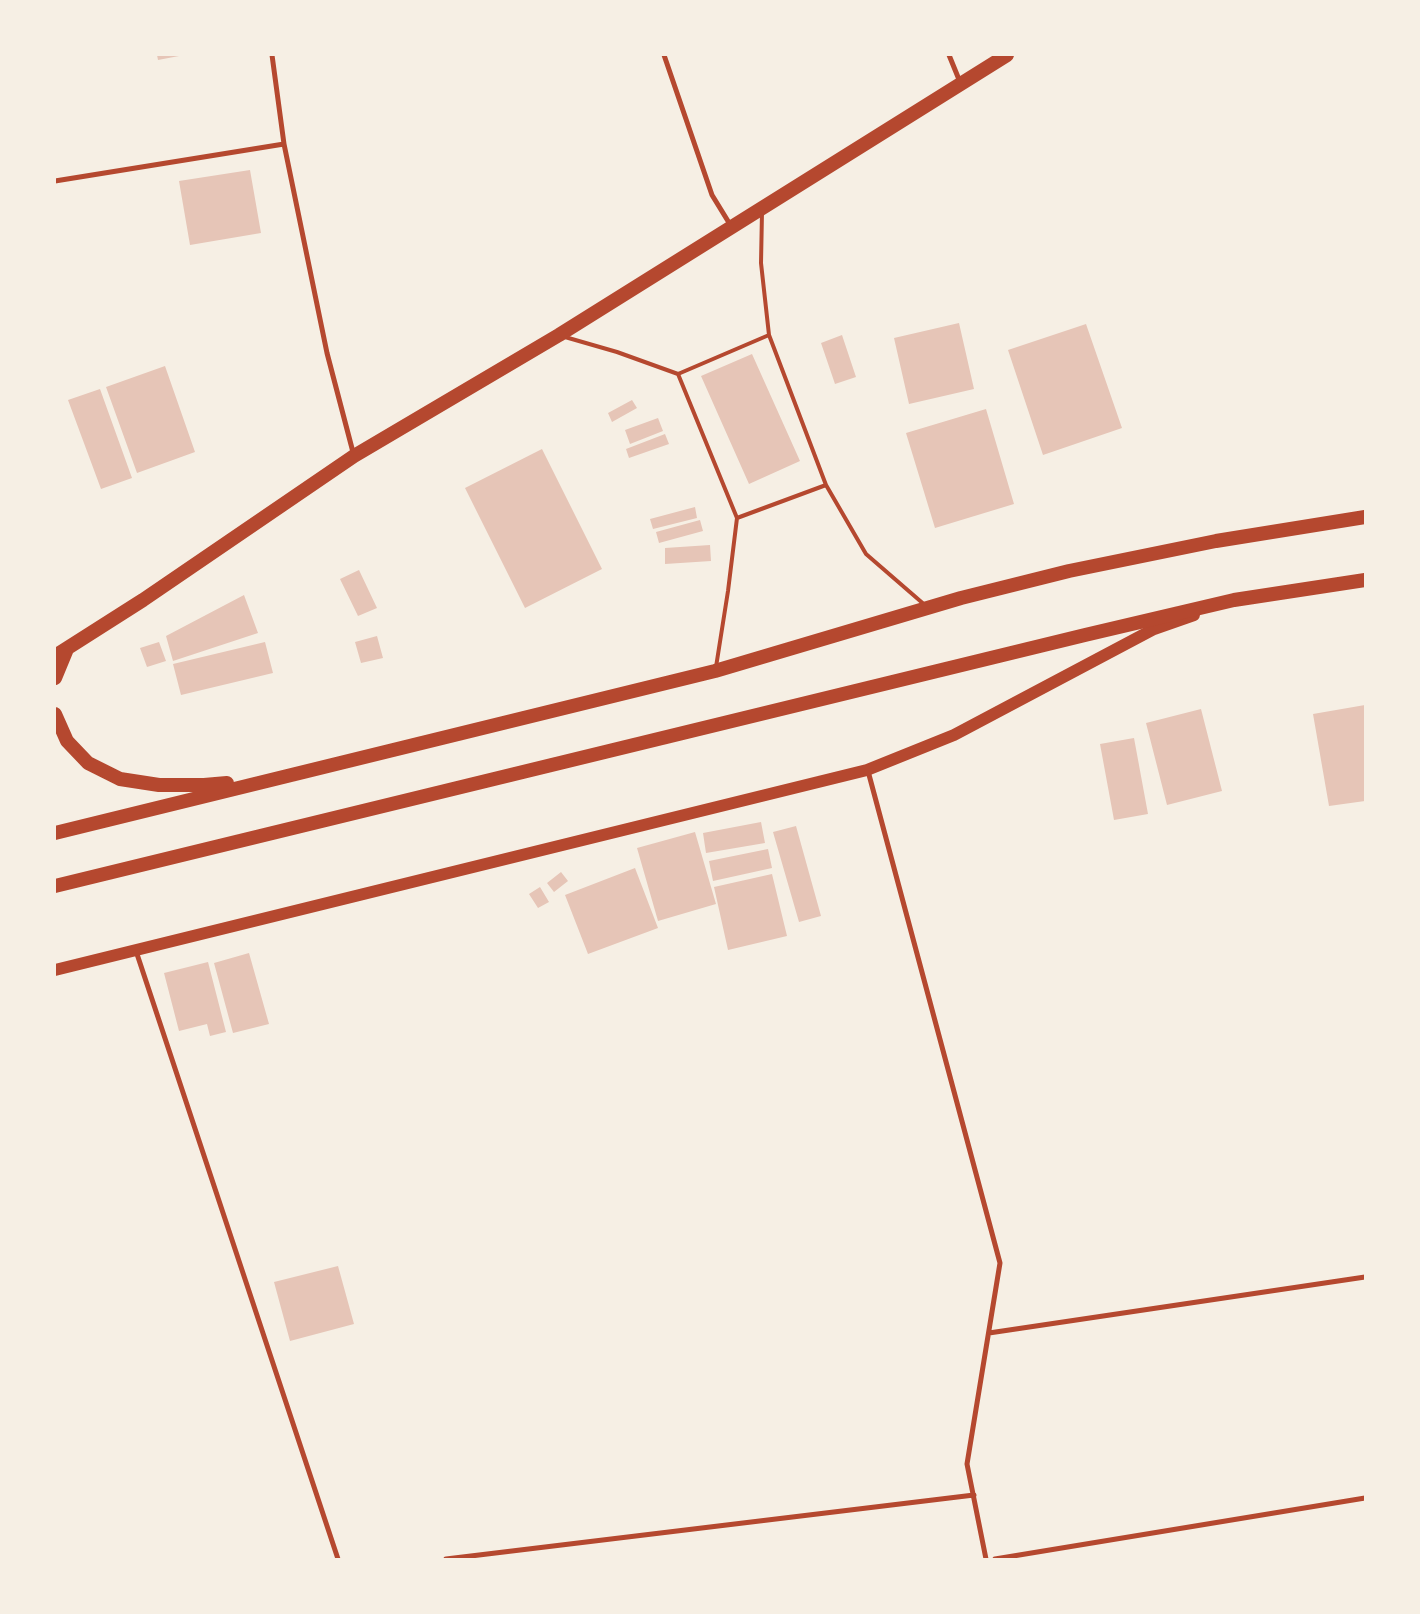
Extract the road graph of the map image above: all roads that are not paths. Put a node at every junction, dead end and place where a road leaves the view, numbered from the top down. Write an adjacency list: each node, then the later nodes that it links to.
1 (272, 55): 6 (street)
2 (664, 55): 9 (street)
3 (948, 55): 5 (street)
4 (1006, 55): 5 (highway)
5 (960, 84): 8 (highway)
6 (284, 144): 7 (street); 13 (street)
7 (55, 180)
8 (762, 208): 9 (highway); 11 (lane)
9 (732, 227): 10 (highway)
10 (559, 335): 12 (lane); 13 (highway)
11 (769, 335): 12 (lane); 14 (lane)
12 (678, 374): 16 (lane)
13 (354, 456): 20 (highway)
14 (826, 486): 16 (lane); 19 (lane)
15 (1365, 517): 19 (highway)
16 (737, 518): 21 (lane)
17 (1365, 580): 18 (highway)
18 (1234, 600): 24 (main road); 27 (highway)
19 (928, 608): 21 (highway)
20 (59, 655): 22 (highway)
21 (715, 671): 25 (highway)
22 (55, 678)
23 (55, 714): 25 (highway)
24 (867, 770): 28 (main road); 31 (street)
25 (282, 777): 26 (highway)
26 (55, 833)
27 (55, 886)
28 (136, 951): 29 (main road); 34 (street)
29 (55, 970)
30 (1365, 1277): 31 (street)
31 (989, 1334): 32 (street)
32 (974, 1495): 35 (street); 36 (street)
33 (1365, 1498): 37 (street)
34 (338, 1559)
35 (446, 1559)
36 (986, 1559)
37 (995, 1559)

